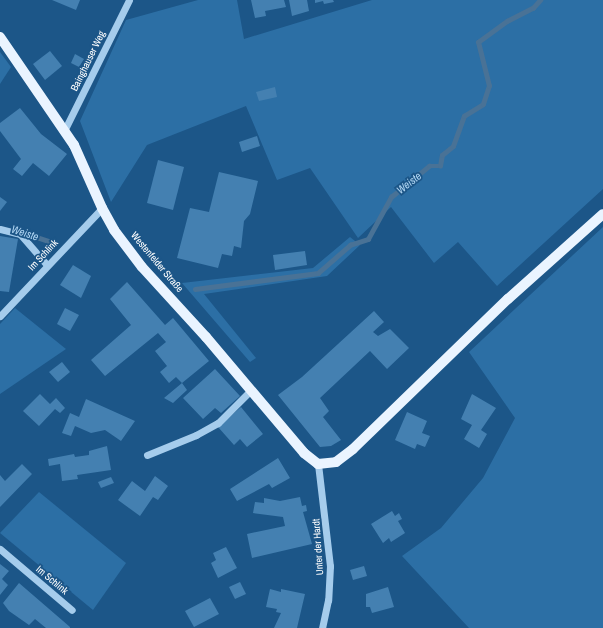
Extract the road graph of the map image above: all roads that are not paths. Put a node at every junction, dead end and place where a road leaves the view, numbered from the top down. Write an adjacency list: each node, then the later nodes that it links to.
1 (129, 0): 3 (street, Bainghauser Weg)
2 (0, 37): 3 (main road, Westenfelder Straße)
3 (64, 131): 4 (main road, Westenfelder Straße)
4 (102, 208): 7 (street, Im Schlink); 9 (main road, Westenfelder Straße)
5 (603, 214): 11 (main road)
6 (0, 229): 7 (street)
7 (47, 265): 8 (street, Im Schlink)
8 (0, 316)
9 (251, 390): 10 (street); 11 (main road, Westenfelder Straße)
10 (147, 455)
11 (318, 464): 14 (street, Unter der Hardt)
12 (0, 549): 13 (street, Im Schlink)
13 (72, 610)
14 (322, 628)

